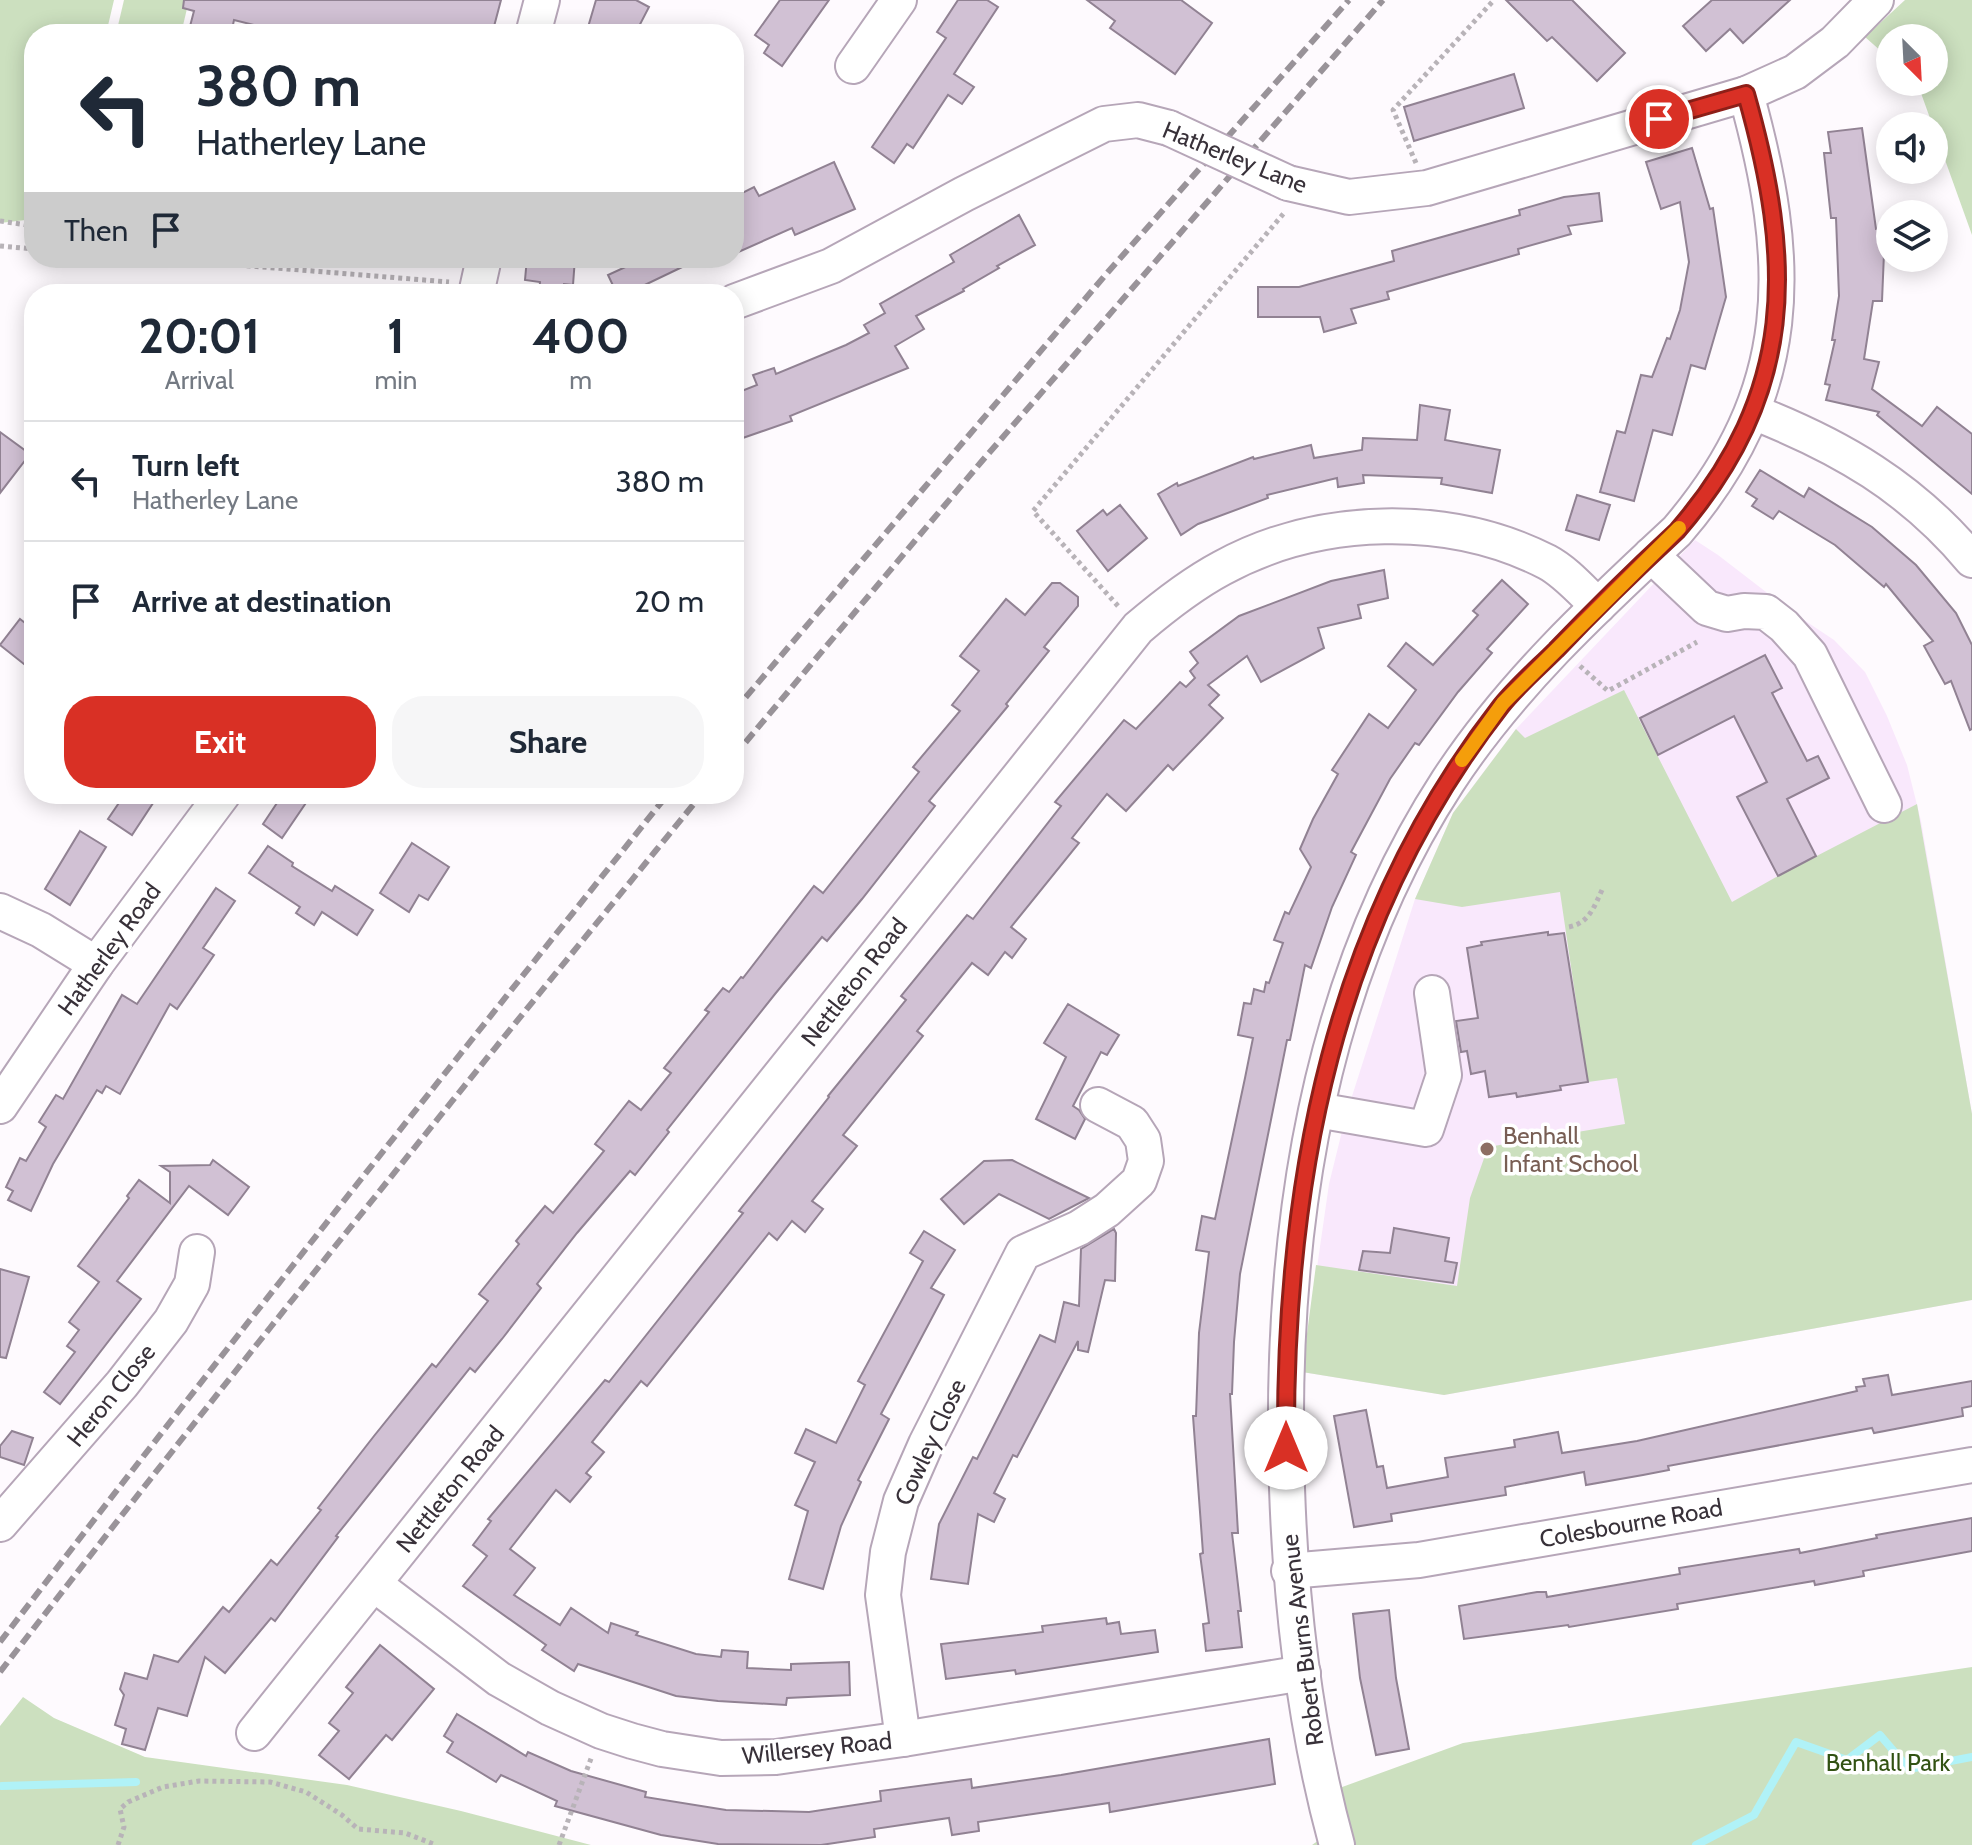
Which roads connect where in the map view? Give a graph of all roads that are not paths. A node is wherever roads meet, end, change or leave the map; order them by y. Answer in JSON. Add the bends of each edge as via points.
{"nodes":[{"id":1,"x":542,"y":0,"type":"edge"},
{"id":2,"x":899,"y":0,"type":"edge"},
{"id":3,"x":1876,"y":0,"type":"edge"},
{"id":4,"x":536,"y":24,"type":"edge"},
{"id":5,"x":853,"y":66,"type":"dead end"},
{"id":6,"x":1746,"y":94,"type":"junction"},
{"id":7,"x":744,"y":298,"type":"edge"},
{"id":8,"x":1753,"y":412,"type":"junction"},
{"id":9,"x":1651,"y":555,"type":"junction"},
{"id":10,"x":1972,"y":560,"type":"edge"},
{"id":11,"x":1598,"y":606,"type":"junction"},
{"id":12,"x":216,"y":804,"type":"edge"},
{"id":13,"x":1884,"y":805,"type":"dead end"},
{"id":14,"x":0,"y":911,"type":"edge"},
{"id":15,"x":96,"y":964,"type":"junction"},
{"id":16,"x":1432,"y":993,"type":"dead end"},
{"id":17,"x":1098,"y":1105,"type":"dead end"},
{"id":18,"x":0,"y":1106,"type":"edge"},
{"id":19,"x":1317,"y":1110,"type":"junction"},
{"id":20,"x":197,"y":1252,"type":"dead end"},
{"id":21,"x":1972,"y":1465,"type":"edge"},
{"id":22,"x":0,"y":1524,"type":"edge"},
{"id":23,"x":1289,"y":1571,"type":"junction"},
{"id":24,"x":374,"y":1584,"type":"junction"},
{"id":25,"x":1303,"y":1673,"type":"junction"},
{"id":26,"x":254,"y":1733,"type":"dead end"},
{"id":27,"x":903,"y":1739,"type":"junction"},
{"id":28,"x":1337,"y":1845,"type":"edge"}],
"edges":[{"from":1,"to":4,"type":"street"},
{"from":2,"to":5,"type":"street"},
{"from":3,"to":6,"type":"street","name":"Hatherley Lane","via":[[1835,42],[1795,72]]},
{"from":6,"to":7,"type":"street","name":"Hatherley Lane","bridge":true,"via":[[1427,188],[1349,197],[1297,185],[1169,128],[1138,120],[1104,124],[831,266]]},
{"from":6,"to":8,"type":"street","name":"Robert Burns Avenue","via":[[1768,186],[1778,273],[1773,344]]},
{"from":8,"to":9,"type":"street","name":"Robert Burns Avenue","via":[[1714,485]]},
{"from":8,"to":10,"type":"street","via":[[1865,465],[1927,512]]},
{"from":9,"to":11,"type":"street","name":"Robert Burns Avenue"},
{"from":9,"to":13,"type":"street","via":[[1707,608],[1727,614],[1766,612],[1784,626],[1810,655]]},
{"from":11,"to":19,"type":"street","name":"Robert Burns Avenue","via":[[1503,703],[1447,783],[1398,869],[1348,992]]},
{"from":11,"to":24,"type":"street","name":"Nettleton Road","via":[[1550,564],[1489,540],[1425,528],[1359,528],[1290,541],[1245,557],[1193,585],[1138,628]]},
{"from":12,"to":15,"type":"street","name":"Hatherley Road"},
{"from":14,"to":15,"type":"street"},
{"from":15,"to":18,"type":"street","name":"Hatherley Road"},
{"from":16,"to":19,"type":"street","via":[[1444,1075],[1426,1129]]},
{"from":17,"to":27,"type":"street","name":"Cowley Close","via":[[1138,1131],[1146,1150],[1139,1181],[1079,1228],[1023,1253],[912,1472],[892,1531],[883,1595]]},
{"from":19,"to":23,"type":"street","name":"Robert Burns Avenue","via":[[1288,1304]]},
{"from":20,"to":22,"type":"street","name":"Heron Close","via":[[192,1284],[171,1321]]},
{"from":21,"to":23,"type":"street","name":"Colesbourne Road","via":[[1419,1560]]},
{"from":23,"to":25,"type":"street","name":"Robert Burns Avenue"},
{"from":24,"to":26,"type":"street","name":"Nettleton Road"},
{"from":24,"to":27,"type":"street","name":"Willersey Road","via":[[499,1679],[601,1731],[662,1749],[721,1758],[776,1757]]},
{"from":25,"to":27,"type":"street","name":"Willersey Road"},
{"from":25,"to":28,"type":"street","name":"Robert Burns Avenue"}]}
